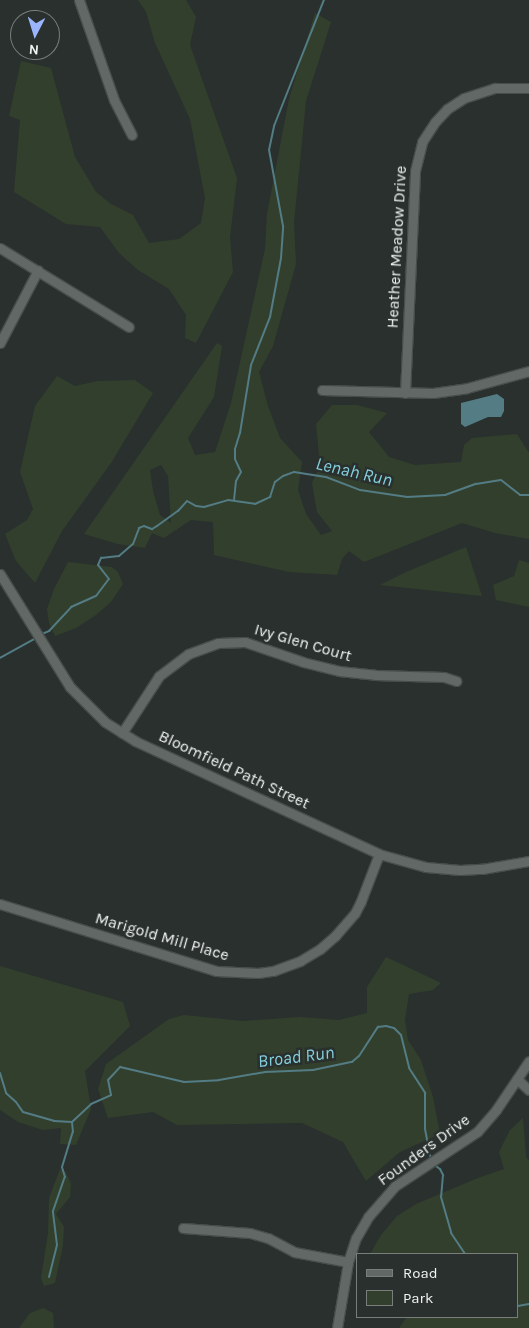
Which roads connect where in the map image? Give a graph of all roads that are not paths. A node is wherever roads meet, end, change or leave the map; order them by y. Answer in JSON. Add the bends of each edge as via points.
{"nodes":[{"id":1,"x":80,"y":0,"type":"edge"},
{"id":2,"x":529,"y":88,"type":"edge"},
{"id":3,"x":132,"y":135,"type":"dead end"},
{"id":4,"x":0,"y":248,"type":"edge"},
{"id":5,"x":38,"y":270,"type":"junction"},
{"id":6,"x":129,"y":327,"type":"dead end"},
{"id":7,"x":0,"y":343,"type":"edge"},
{"id":8,"x":529,"y":371,"type":"edge"},
{"id":9,"x":322,"y":390,"type":"dead end"},
{"id":10,"x":405,"y":393,"type":"junction"},
{"id":11,"x":0,"y":574,"type":"edge"},
{"id":12,"x":456,"y":682,"type":"dead end"},
{"id":13,"x":122,"y":733,"type":"junction"},
{"id":14,"x":379,"y":854,"type":"junction"},
{"id":15,"x":529,"y":861,"type":"edge"},
{"id":16,"x":0,"y":904,"type":"edge"},
{"id":17,"x":529,"y":1061,"type":"edge"},
{"id":18,"x":517,"y":1079,"type":"junction"},
{"id":19,"x":529,"y":1090,"type":"edge"},
{"id":20,"x":183,"y":1228,"type":"dead end"},
{"id":21,"x":348,"y":1262,"type":"junction"},
{"id":22,"x":337,"y":1328,"type":"edge"}],
"edges":[{"from":1,"to":3,"type":"street","via":[[114,100]]},
{"from":2,"to":10,"type":"street","name":"Heather Meadow Drive","via":[[487,89],[458,101],[435,122],[420,150],[414,183]]},
{"from":4,"to":5,"type":"street"},
{"from":5,"to":6,"type":"street"},
{"from":5,"to":7,"type":"street"},
{"from":8,"to":10,"type":"street","via":[[467,388]]},
{"from":9,"to":10,"type":"street"},
{"from":11,"to":13,"type":"street","name":"Bloomfield Path Street","via":[[82,701]]},
{"from":12,"to":13,"type":"street","name":"Ivy Glen Court","via":[[444,677],[340,671],[245,642],[218,643],[188,654],[159,676]]},
{"from":13,"to":14,"type":"street","name":"Bloomfield Path Street"},
{"from":14,"to":15,"type":"street","name":"Bloomfield Path Street","via":[[426,867],[460,870]]},
{"from":14,"to":16,"type":"street","name":"Marigold Mill Place","via":[[355,913],[335,936],[300,961],[258,973],[216,971]]},
{"from":17,"to":18,"type":"street","name":"Founders Drive"},
{"from":18,"to":19,"type":"street"},
{"from":18,"to":21,"type":"street","name":"Founders Drive","via":[[485,1124],[395,1186],[360,1229]]},
{"from":20,"to":21,"type":"street","via":[[250,1233],[268,1238],[294,1252]]},
{"from":21,"to":22,"type":"street","name":"Founders Drive"}]}
